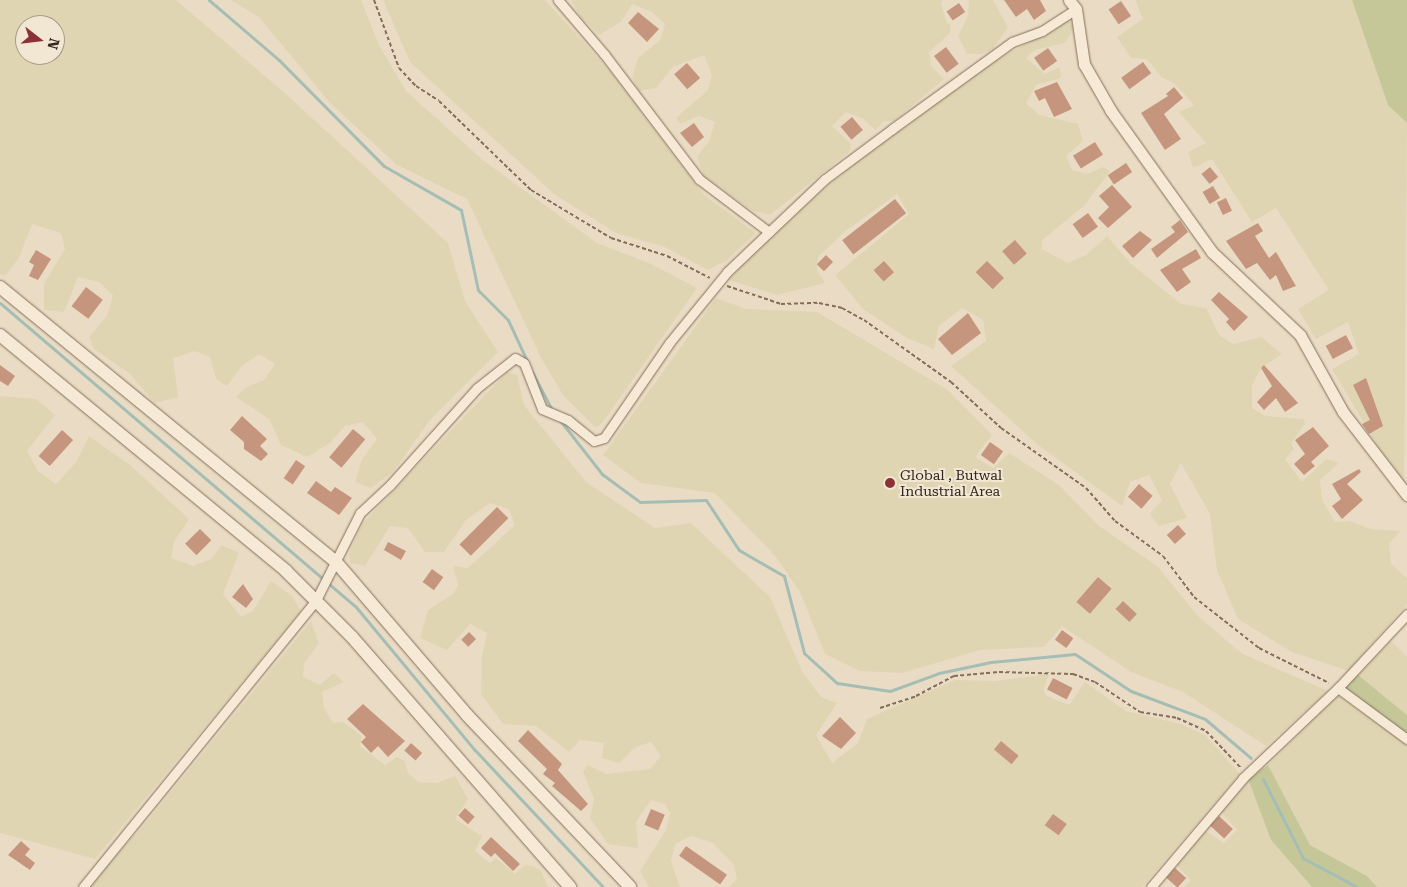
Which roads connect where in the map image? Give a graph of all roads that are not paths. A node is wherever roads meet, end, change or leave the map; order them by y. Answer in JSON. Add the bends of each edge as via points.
{"nodes":[{"id":1,"x":558,"y":0,"type":"edge"},
{"id":2,"x":1072,"y":4,"type":"edge"},
{"id":3,"x":769,"y":232,"type":"junction"},
{"id":4,"x":0,"y":287,"type":"edge"},
{"id":5,"x":0,"y":335,"type":"edge"},
{"id":6,"x":1407,"y":495,"type":"edge"},
{"id":7,"x":333,"y":566,"type":"junction"},
{"id":8,"x":315,"y":602,"type":"junction"},
{"id":9,"x":1407,"y":614,"type":"edge"},
{"id":10,"x":1338,"y":688,"type":"junction"},
{"id":11,"x":1407,"y":739,"type":"edge"},
{"id":12,"x":83,"y":887,"type":"edge"},
{"id":13,"x":570,"y":887,"type":"edge"},
{"id":14,"x":630,"y":887,"type":"edge"},
{"id":15,"x":1151,"y":887,"type":"edge"}],
"edges":[{"from":1,"to":3,"type":"street","via":[[604,54],[699,179]]},
{"from":2,"to":3,"type":"street","via":[[1042,32],[1012,42],[892,128],[825,179]]},
{"from":2,"to":6,"type":"street","via":[[1084,64],[1111,111],[1212,252],[1300,335],[1343,412]]},
{"from":3,"to":7,"type":"street","via":[[719,283],[670,342],[654,370],[604,438],[594,441],[562,417],[548,414],[542,409],[524,363],[515,358],[508,360],[360,513]]},
{"from":4,"to":7,"type":"main road"},
{"from":5,"to":8,"type":"main road","via":[[278,564]]},
{"from":7,"to":8,"type":"street"},
{"from":7,"to":14,"type":"main road","via":[[467,715]]},
{"from":8,"to":12,"type":"street"},
{"from":8,"to":13,"type":"main road","via":[[352,637]]},
{"from":9,"to":10,"type":"street"},
{"from":10,"to":11,"type":"street"},
{"from":10,"to":15,"type":"street","via":[[1243,778]]}]}
